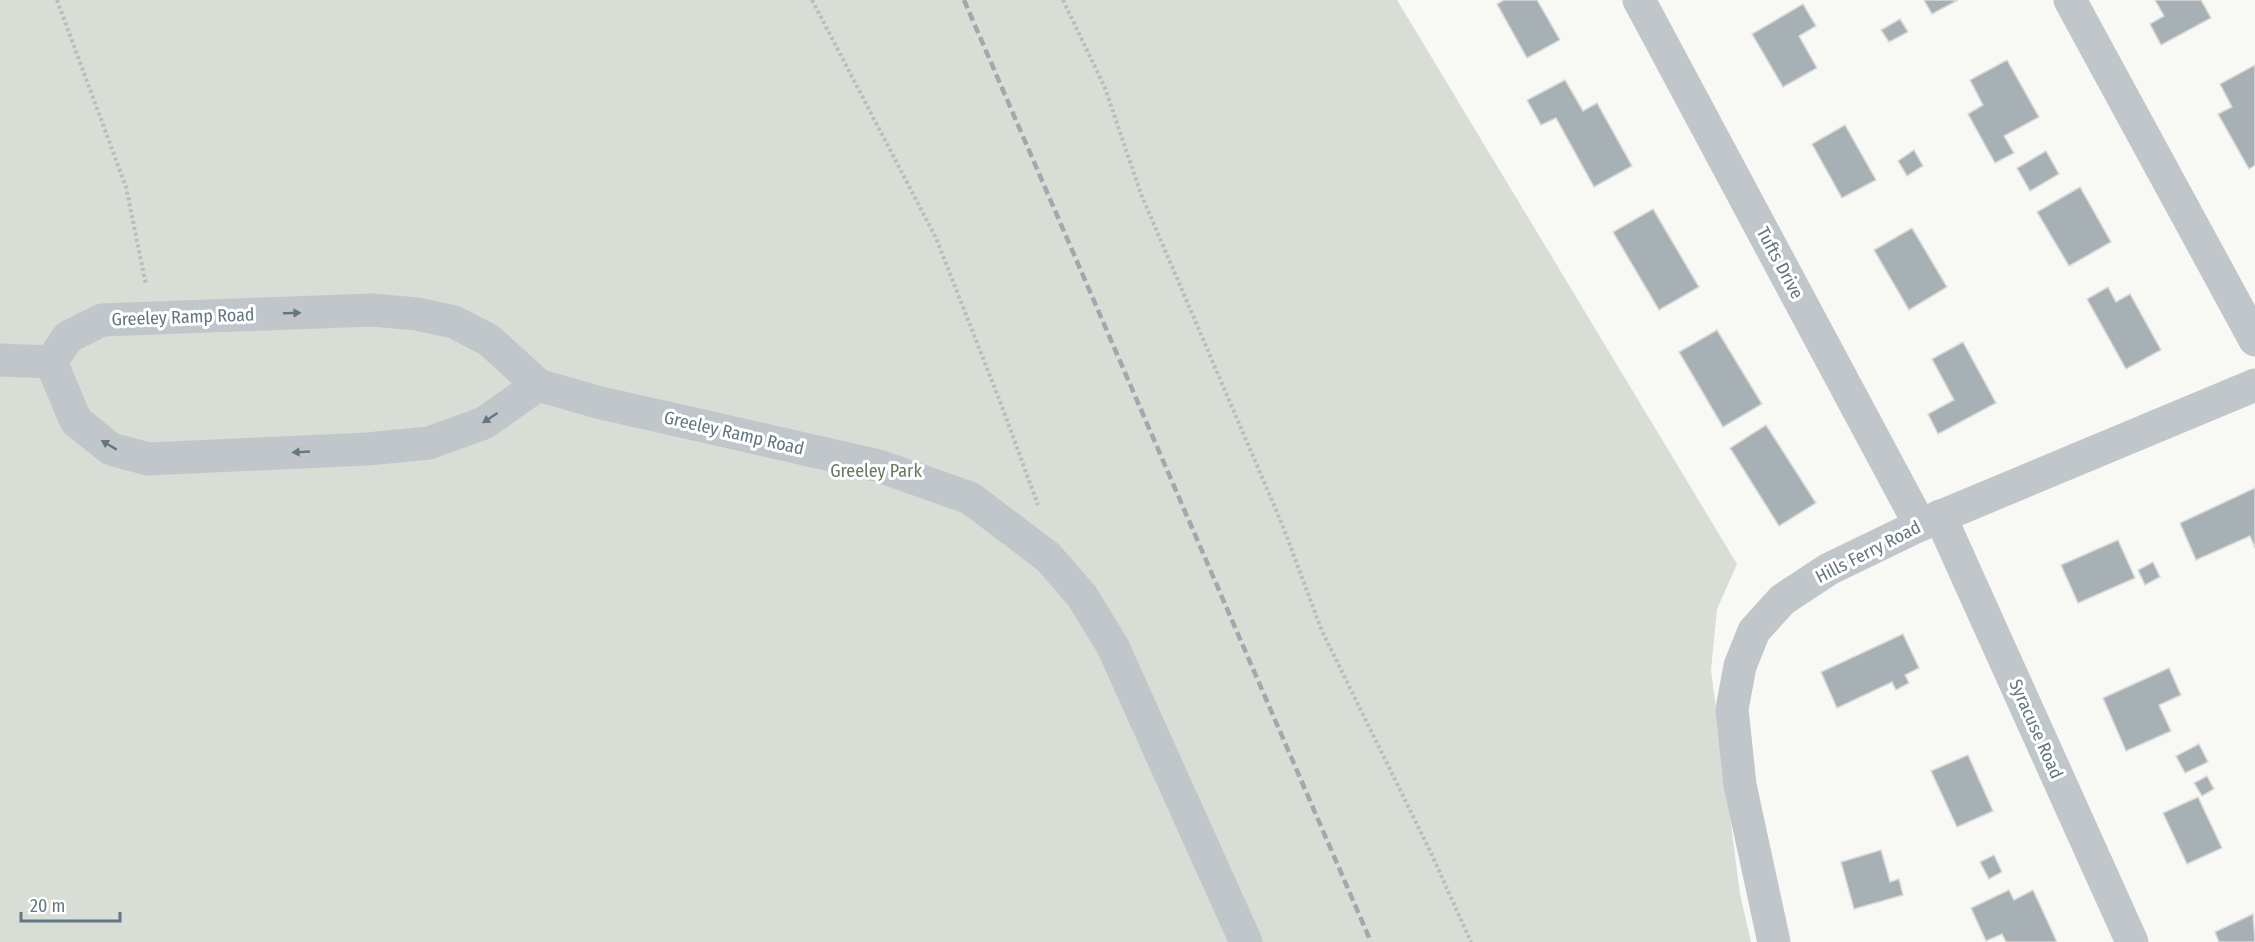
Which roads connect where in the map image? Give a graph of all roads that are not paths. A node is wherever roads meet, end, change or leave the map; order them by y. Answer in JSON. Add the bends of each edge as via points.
{"nodes":[{"id":1,"x":1639,"y":0,"type":"edge"},
{"id":2,"x":2070,"y":0,"type":"edge"},
{"id":3,"x":2255,"y":340,"type":"edge"},
{"id":4,"x":0,"y":360,"type":"edge"},
{"id":5,"x":51,"y":362,"type":"junction"},
{"id":6,"x":538,"y":385,"type":"junction"},
{"id":7,"x":2255,"y":385,"type":"edge"},
{"id":8,"x":1930,"y":521,"type":"junction"},
{"id":9,"x":1246,"y":942,"type":"edge"},
{"id":10,"x":1774,"y":942,"type":"edge"},
{"id":11,"x":2132,"y":942,"type":"edge"}],
"edges":[{"from":1,"to":8,"type":"street","name":"Tufts Drive"},
{"from":2,"to":3,"type":"street"},
{"from":4,"to":5,"type":"street"},
{"from":5,"to":6,"type":"street","name":"Greeley Ramp Road","one_way":true,"via":[[68,337],[102,320],[372,310],[454,322],[489,340]]},
{"from":6,"to":5,"type":"street","one_way":true,"via":[[484,423],[429,443],[148,459],[111,449],[76,421]]},
{"from":6,"to":9,"type":"street","name":"Greeley Ramp Road","via":[[879,466],[970,498],[1048,557],[1082,596],[1113,647]]},
{"from":7,"to":8,"type":"street","name":"Hills Ferry Road"},
{"from":8,"to":10,"type":"street","name":"Hills Ferry Road","via":[[1829,569],[1782,600],[1754,631],[1740,666],[1732,709],[1740,785]]},
{"from":8,"to":11,"type":"street","name":"Syracuse Road"}]}
